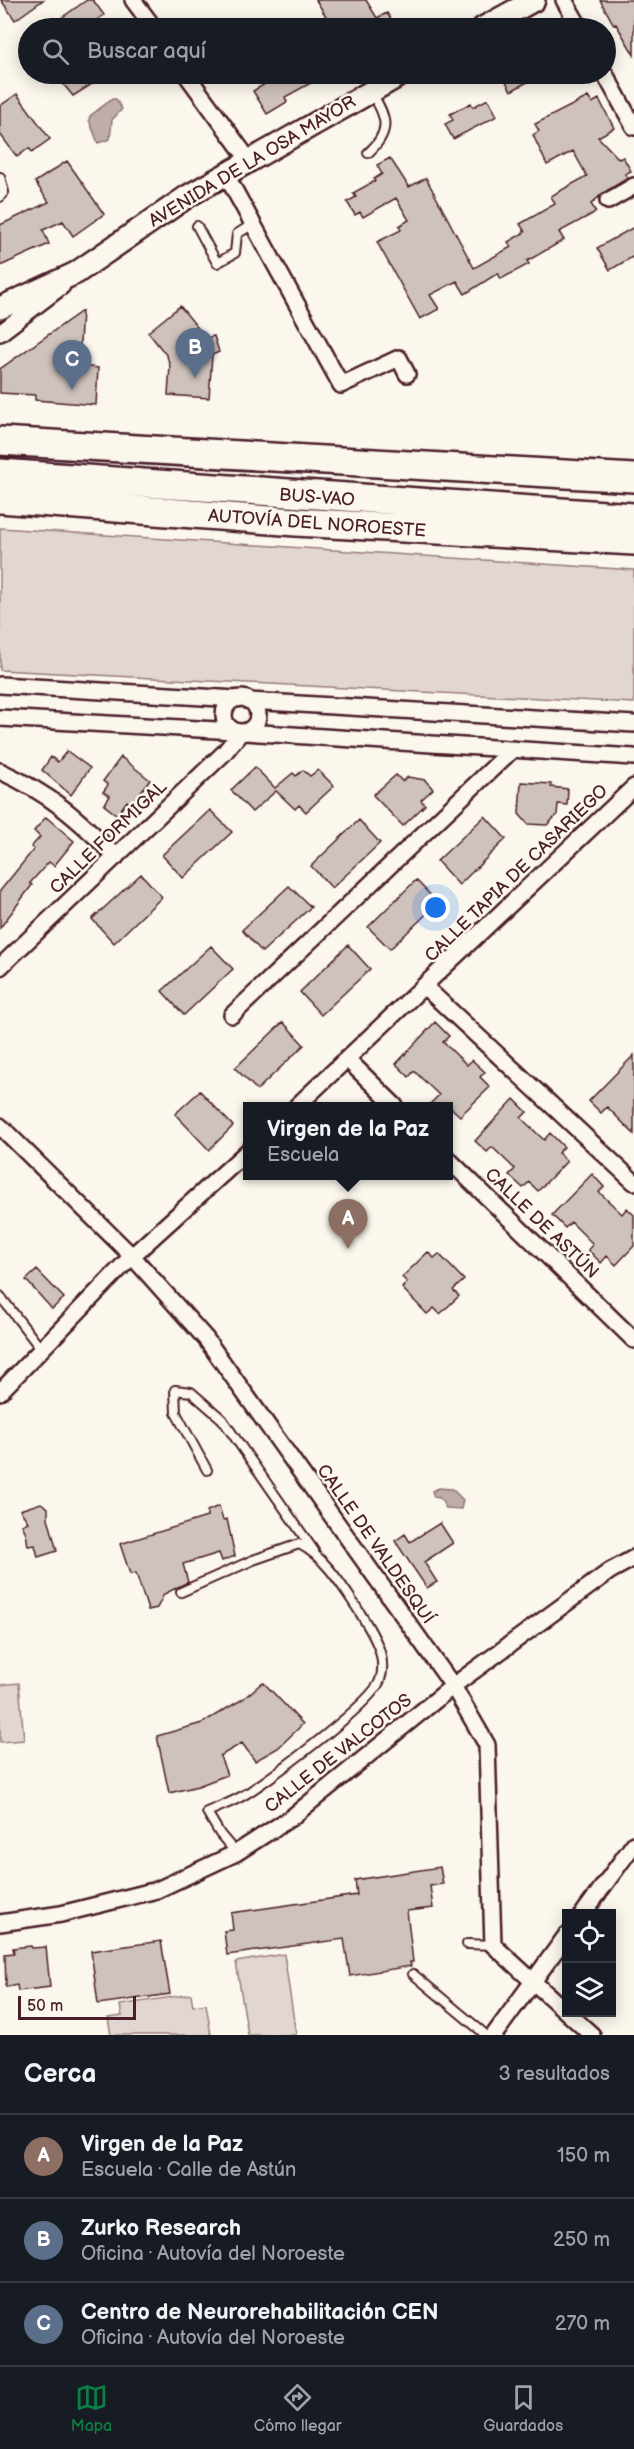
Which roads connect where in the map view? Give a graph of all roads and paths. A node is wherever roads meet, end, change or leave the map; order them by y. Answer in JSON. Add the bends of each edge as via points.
{"nodes":[{"id":1,"x":133,"y":0,"type":"edge"},
{"id":2,"x":564,"y":0,"type":"edge"},
{"id":3,"x":524,"y":3,"type":"edge"},
{"id":4,"x":146,"y":18,"type":"edge"},
{"id":5,"x":499,"y":18,"type":"edge"},
{"id":6,"x":574,"y":18,"type":"edge"},
{"id":7,"x":193,"y":84,"type":"edge"},
{"id":8,"x":383,"y":84,"type":"edge"},
{"id":9,"x":610,"y":84,"type":"edge"},
{"id":10,"x":371,"y":90,"type":"junction"},
{"id":11,"x":634,"y":127,"type":"edge"},
{"id":12,"x":368,"y":153,"type":"dead end"},
{"id":13,"x":248,"y":159,"type":"junction"},
{"id":14,"x":225,"y":173,"type":"junction"},
{"id":15,"x":0,"y":177,"type":"edge"},
{"id":16,"x":634,"y":186,"type":"edge"},
{"id":17,"x":0,"y":197,"type":"edge"},
{"id":18,"x":608,"y":201,"type":"dead end"},
{"id":19,"x":254,"y":224,"type":"junction"},
{"id":20,"x":198,"y":226,"type":"dead end"},
{"id":21,"x":76,"y":273,"type":"junction"},
{"id":22,"x":0,"y":308,"type":"edge"},
{"id":23,"x":0,"y":333,"type":"edge"},
{"id":24,"x":407,"y":374,"type":"dead end"},
{"id":25,"x":0,"y":425,"type":"edge"},
{"id":26,"x":0,"y":441,"type":"edge"},
{"id":27,"x":0,"y":462,"type":"edge"},
{"id":28,"x":0,"y":474,"type":"edge"},
{"id":29,"x":603,"y":477,"type":"junction"},
{"id":30,"x":634,"y":478,"type":"edge"},
{"id":31,"x":0,"y":499,"type":"edge"},
{"id":32,"x":634,"y":500,"type":"edge"},
{"id":33,"x":634,"y":517,"type":"edge"},
{"id":34,"x":366,"y":527,"type":"junction"},
{"id":35,"x":634,"y":541,"type":"edge"},
{"id":36,"x":634,"y":556,"type":"edge"},
{"id":37,"x":0,"y":685,"type":"edge"},
{"id":38,"x":243,"y":700,"type":"junction"},
{"id":39,"x":0,"y":717,"type":"edge"},
{"id":40,"x":634,"y":724,"type":"edge"},
{"id":41,"x":240,"y":731,"type":"junction"},
{"id":42,"x":513,"y":749,"type":"junction"},
{"id":43,"x":634,"y":758,"type":"edge"},
{"id":44,"x":0,"y":771,"type":"edge"},
{"id":45,"x":634,"y":787,"type":"edge"},
{"id":46,"x":116,"y":857,"type":"junction"},
{"id":47,"x":0,"y":967,"type":"edge"},
{"id":48,"x":425,"y":987,"type":"junction"},
{"id":49,"x":232,"y":1015,"type":"dead end"},
{"id":50,"x":348,"y":1060,"type":"junction"},
{"id":51,"x":302,"y":1102,"type":"edge"},
{"id":52,"x":390,"y":1102,"type":"edge"},
{"id":53,"x":0,"y":1126,"type":"edge"},
{"id":54,"x":243,"y":1156,"type":"edge"},
{"id":55,"x":453,"y":1164,"type":"edge"},
{"id":56,"x":634,"y":1182,"type":"edge"},
{"id":57,"x":132,"y":1256,"type":"junction"},
{"id":58,"x":0,"y":1298,"type":"edge"},
{"id":59,"x":634,"y":1340,"type":"edge"},
{"id":60,"x":41,"y":1349,"type":"junction"},
{"id":61,"x":0,"y":1392,"type":"edge"},
{"id":62,"x":207,"y":1470,"type":"dead end"},
{"id":63,"x":315,"y":1552,"type":"junction"},
{"id":64,"x":634,"y":1558,"type":"edge"},
{"id":65,"x":182,"y":1592,"type":"dead end"},
{"id":66,"x":453,"y":1686,"type":"junction"},
{"id":67,"x":634,"y":1844,"type":"edge"},
{"id":68,"x":236,"y":1853,"type":"junction"},
{"id":69,"x":587,"y":1909,"type":"edge"},
{"id":70,"x":0,"y":1923,"type":"edge"},
{"id":71,"x":562,"y":1943,"type":"edge"},
{"id":72,"x":466,"y":1944,"type":"dead end"},
{"id":73,"x":493,"y":1945,"type":"junction"},
{"id":74,"x":413,"y":1974,"type":"dead end"},
{"id":75,"x":533,"y":1983,"type":"junction"},
{"id":76,"x":486,"y":2035,"type":"edge"},
{"id":77,"x":495,"y":2035,"type":"edge"},
{"id":78,"x":592,"y":2035,"type":"edge"}],
"edges":[{"from":1,"to":4,"type":"street"},
{"from":2,"to":6,"type":"street"},
{"from":3,"to":5,"type":"street"},
{"from":7,"to":13,"type":"street"},
{"from":8,"to":10,"type":"street","name":"AVENIDA DE LA OSA MAYOR"},
{"from":9,"to":11,"type":"street"},
{"from":10,"to":12,"type":"lane","via":[[382,108],[385,125],[378,143]]},
{"from":10,"to":13,"type":"street","name":"AVENIDA DE LA OSA MAYOR"},
{"from":13,"to":14,"type":"street","name":"AVENIDA DE LA OSA MAYOR"},
{"from":14,"to":19,"type":"street"},
{"from":14,"to":21,"type":"street","name":"AVENIDA DE LA OSA MAYOR"},
{"from":15,"to":17,"type":"lane","via":[[4,192]]},
{"from":16,"to":18,"type":"street"},
{"from":19,"to":20,"type":"lane","via":[[237,234],[235,253],[217,263]]},
{"from":19,"to":24,"type":"street","via":[[341,385],[399,358]]},
{"from":21,"to":22,"type":"street","name":"AVENIDA DE LA OSA MAYOR"},
{"from":21,"to":23,"type":"street","name":"AVENIDA DE LA OSA MAYOR"},
{"from":25,"to":29,"type":"highway","via":[[379,447]]},
{"from":26,"to":29,"type":"highway"},
{"from":27,"to":32,"type":"highway"},
{"from":28,"to":33,"type":"highway","name":"BUS-VAO"},
{"from":29,"to":30,"type":"highway"},
{"from":31,"to":34,"type":"highway","name":"AUTOVÍA DEL NOROESTE"},
{"from":34,"to":35,"type":"highway","name":"AUTOVÍA DEL NOROESTE"},
{"from":34,"to":36,"type":"highway","via":[[432,543]]},
{"from":37,"to":38,"type":"street"},
{"from":38,"to":40,"type":"street"},
{"from":38,"to":41,"type":"street","via":[[229,705],[225,714],[227,724]]},
{"from":38,"to":41,"type":"street","via":[[256,708],[258,717],[254,727]]},
{"from":39,"to":41,"type":"street"},
{"from":41,"to":42,"type":"street"},
{"from":41,"to":46,"type":"street","name":"CALLE FORMIGAL","via":[[224,753]]},
{"from":42,"to":43,"type":"street"},
{"from":42,"to":49,"type":"street"},
{"from":44,"to":46,"type":"street","via":[[26,783],[75,816]]},
{"from":45,"to":48,"type":"street","name":"CALLE TAPIA DE CASARIEGO"},
{"from":46,"to":47,"type":"street","name":"CALLE FORMIGAL"},
{"from":48,"to":50,"type":"street","name":"CALLE TAPIA DE CASARIEGO"},
{"from":48,"to":56,"type":"street","name":"CALLE TAPIA DE CASARIEGO"},
{"from":50,"to":51,"type":"street","name":"CALLE TAPIA DE CASARIEGO"},
{"from":50,"to":52,"type":"street"},
{"from":53,"to":57,"type":"street","name":"CALLE DE VALDESQUÍ"},
{"from":54,"to":57,"type":"street"},
{"from":55,"to":59,"type":"street","name":"CALLE DE ASTÚN"},
{"from":57,"to":60,"type":"street"},
{"from":57,"to":66,"type":"street","name":"CALLE DE VALDESQUÍ","via":[[206,1339]]},
{"from":58,"to":60,"type":"lane"},
{"from":60,"to":61,"type":"street"},
{"from":62,"to":63,"type":"lane","via":[[176,1413],[175,1390],[191,1392],[222,1419]]},
{"from":63,"to":65,"type":"lane","via":[[299,1544]]},
{"from":63,"to":68,"type":"lane","via":[[365,1621],[383,1663],[381,1679],[374,1693],[274,1774],[247,1794],[207,1812]]},
{"from":64,"to":66,"type":"street","name":"CALLE DE VALCOTOS","via":[[610,1571]]},
{"from":66,"to":68,"type":"street","name":"CALLE DE VALCOTOS","via":[[292,1817]]},
{"from":66,"to":73,"type":"street","name":"CALLE DE VALDESQUÍ","via":[[487,1746]]},
{"from":67,"to":69,"type":"street"},
{"from":68,"to":70,"type":"street","name":"CALLE DE VALCOTOS","via":[[157,1890],[62,1914]]},
{"from":71,"to":75,"type":"street"},
{"from":72,"to":73,"type":"lane"},
{"from":73,"to":75,"type":"street"},
{"from":74,"to":76,"type":"lane"},
{"from":75,"to":77,"type":"street"},
{"from":75,"to":78,"type":"street"}]}
